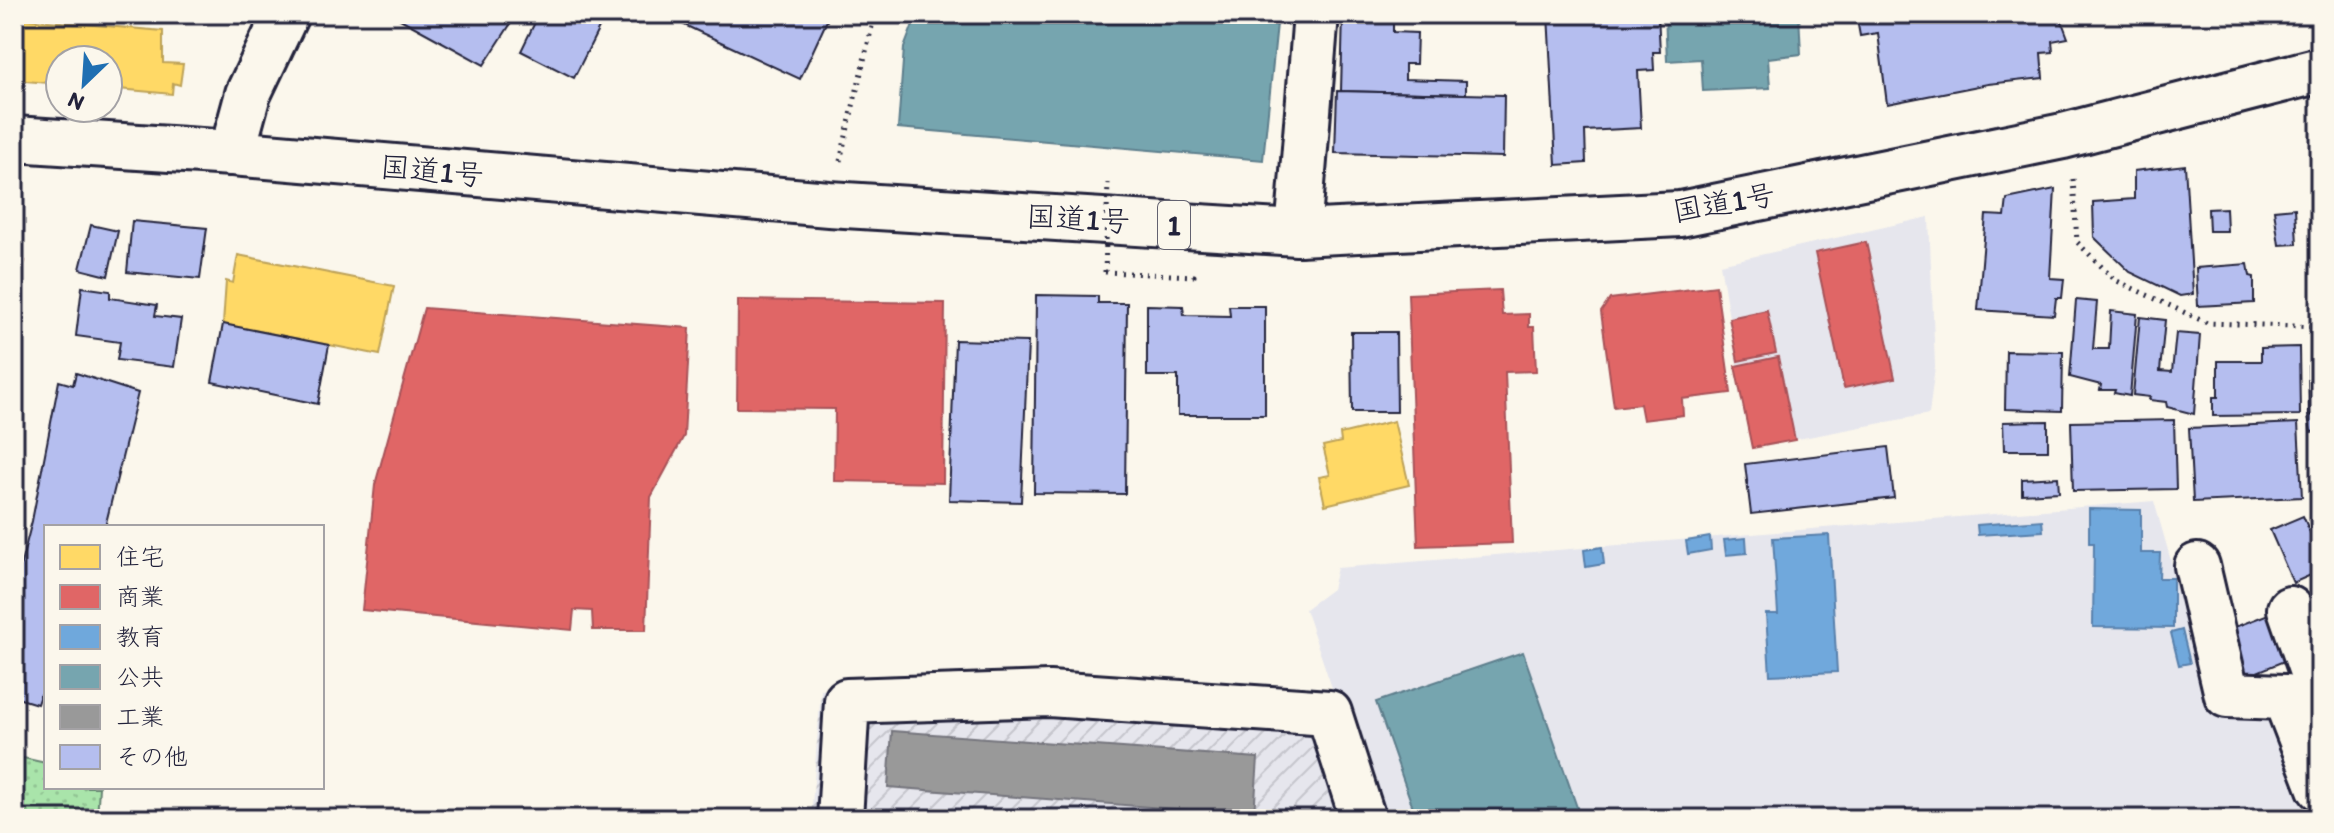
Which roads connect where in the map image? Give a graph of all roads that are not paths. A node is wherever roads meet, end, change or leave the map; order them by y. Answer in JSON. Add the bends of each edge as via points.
{"nodes":[{"id":1,"x":286,"y":14,"type":"edge"},
{"id":2,"x":1316,"y":14,"type":"edge"},
{"id":3,"x":2320,"y":70,"type":"edge"},
{"id":4,"x":14,"y":139,"type":"edge"},
{"id":5,"x":232,"y":153,"type":"junction"},
{"id":6,"x":1298,"y":233,"type":"junction"},
{"id":7,"x":2197,"y":566,"type":"dead end"},
{"id":8,"x":2290,"y":609,"type":"dead end"},
{"id":9,"x":2320,"y":695,"type":"edge"},
{"id":10,"x":2320,"y":788,"type":"edge"},
{"id":11,"x":840,"y":819,"type":"edge"},
{"id":12,"x":1363,"y":819,"type":"edge"}],
"edges":[{"from":1,"to":5,"type":"main road","via":[[248,94]]},
{"from":2,"to":6,"type":"main road"},
{"from":3,"to":6,"type":"main road","name":"国道1号","number":"1","via":[[2063,136],[1680,214]]},
{"from":4,"to":5,"type":"main road","name":"国道1号","number":"1"},
{"from":5,"to":6,"type":"main road","name":"国道1号","number":"1","via":[[829,204]]},
{"from":7,"to":10,"type":"main road","via":[[2227,695],[2285,697]]},
{"from":8,"to":9,"type":"main road"},
{"from":11,"to":12,"type":"main road","via":[[847,701],[1049,694],[1329,713]]}]}
